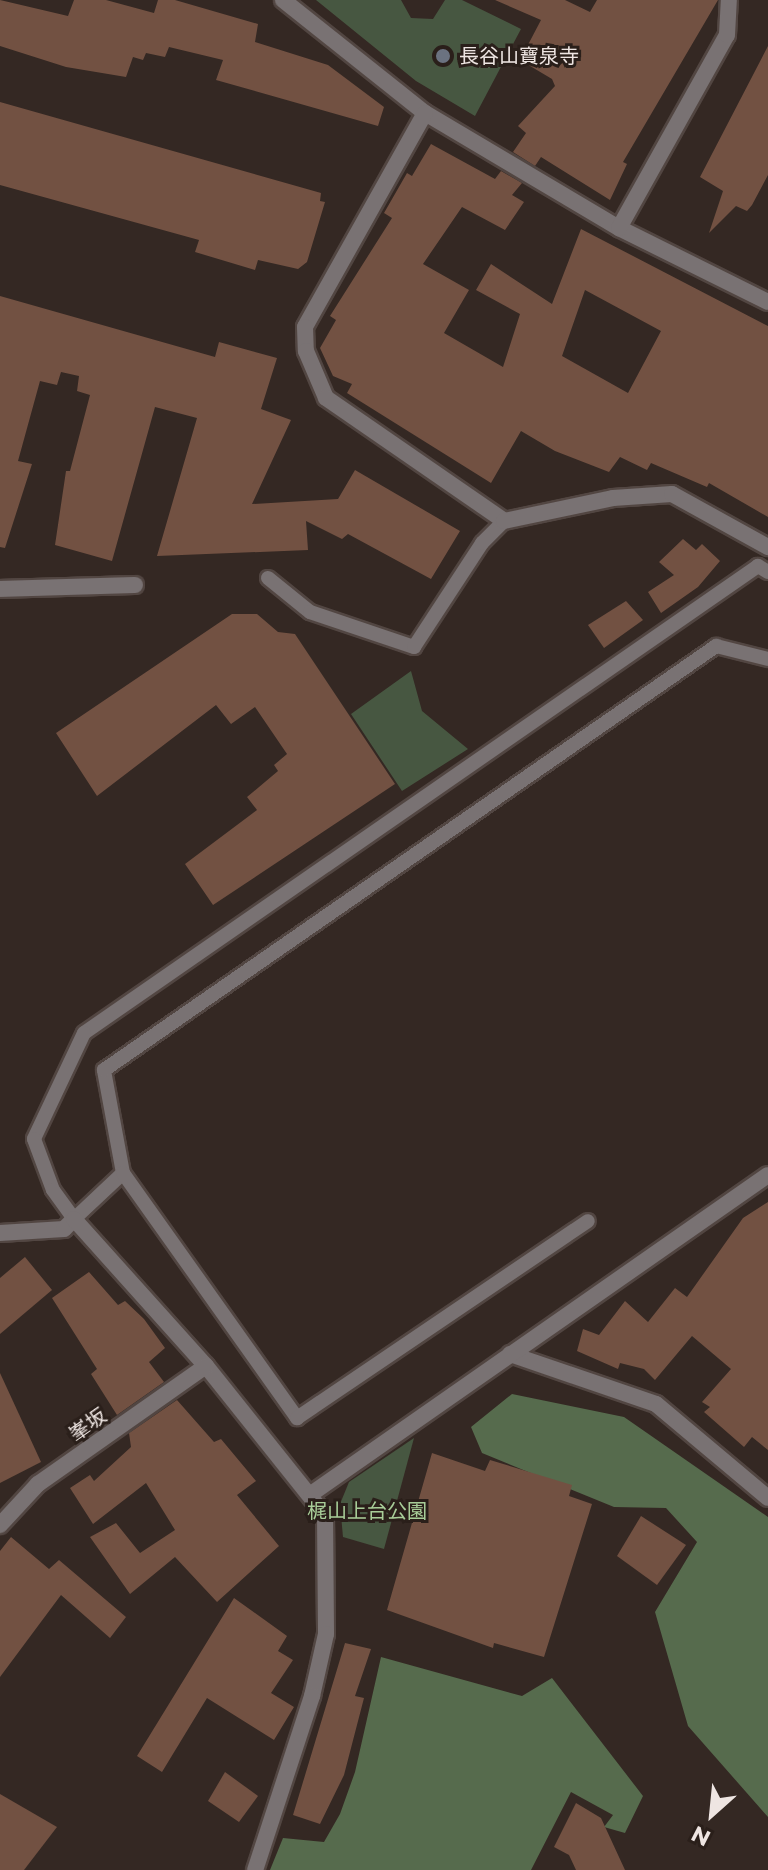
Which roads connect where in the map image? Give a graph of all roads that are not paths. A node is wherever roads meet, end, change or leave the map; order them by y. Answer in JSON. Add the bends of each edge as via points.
{"nodes":[{"id":1,"x":283,"y":0,"type":"edge"},
{"id":2,"x":729,"y":0,"type":"edge"},
{"id":3,"x":425,"y":113,"type":"junction"},
{"id":4,"x":619,"y":228,"type":"junction"},
{"id":5,"x":768,"y":302,"type":"edge"},
{"id":6,"x":504,"y":521,"type":"junction"},
{"id":7,"x":768,"y":547,"type":"edge"},
{"id":8,"x":768,"y":572,"type":"edge"},
{"id":9,"x":268,"y":578,"type":"dead end"},
{"id":10,"x":135,"y":585,"type":"dead end"},
{"id":11,"x":0,"y":589,"type":"edge"},
{"id":12,"x":768,"y":659,"type":"edge"},
{"id":13,"x":123,"y":1173,"type":"junction"},
{"id":14,"x":768,"y":1175,"type":"edge"},
{"id":15,"x":74,"y":1219,"type":"junction"},
{"id":16,"x":588,"y":1221,"type":"dead end"},
{"id":17,"x":0,"y":1233,"type":"edge"},
{"id":18,"x":510,"y":1354,"type":"junction"},
{"id":19,"x":206,"y":1366,"type":"junction"},
{"id":20,"x":311,"y":1494,"type":"junction"},
{"id":21,"x":768,"y":1498,"type":"edge"},
{"id":22,"x":0,"y":1525,"type":"edge"},
{"id":23,"x":255,"y":1870,"type":"edge"}],
"edges":[{"from":1,"to":3,"type":"street"},
{"from":2,"to":4,"type":"street","via":[[727,35]]},
{"from":3,"to":4,"type":"street"},
{"from":3,"to":6,"type":"street","via":[[305,327],[306,351],[326,398]]},
{"from":4,"to":5,"type":"street"},
{"from":6,"to":7,"type":"street","via":[[613,498],[672,494]]},
{"from":6,"to":9,"type":"lane","via":[[482,543],[414,647],[310,612]]},
{"from":8,"to":15,"type":"lane","via":[[758,566],[84,1033],[34,1139],[53,1190]]},
{"from":10,"to":11,"type":"street"},
{"from":12,"to":13,"type":"lane","via":[[716,646],[104,1070]]},
{"from":13,"to":15,"type":"lane"},
{"from":13,"to":16,"type":"lane","via":[[297,1418]]},
{"from":14,"to":18,"type":"street"},
{"from":15,"to":17,"type":"street","via":[[64,1229]]},
{"from":15,"to":19,"type":"street"},
{"from":18,"to":20,"type":"street"},
{"from":18,"to":21,"type":"street","via":[[656,1404]]},
{"from":19,"to":20,"type":"street"},
{"from":19,"to":22,"type":"street","name":"峯坂","via":[[38,1484]]},
{"from":20,"to":23,"type":"street","via":[[325,1515],[326,1634],[312,1696]]}]}
